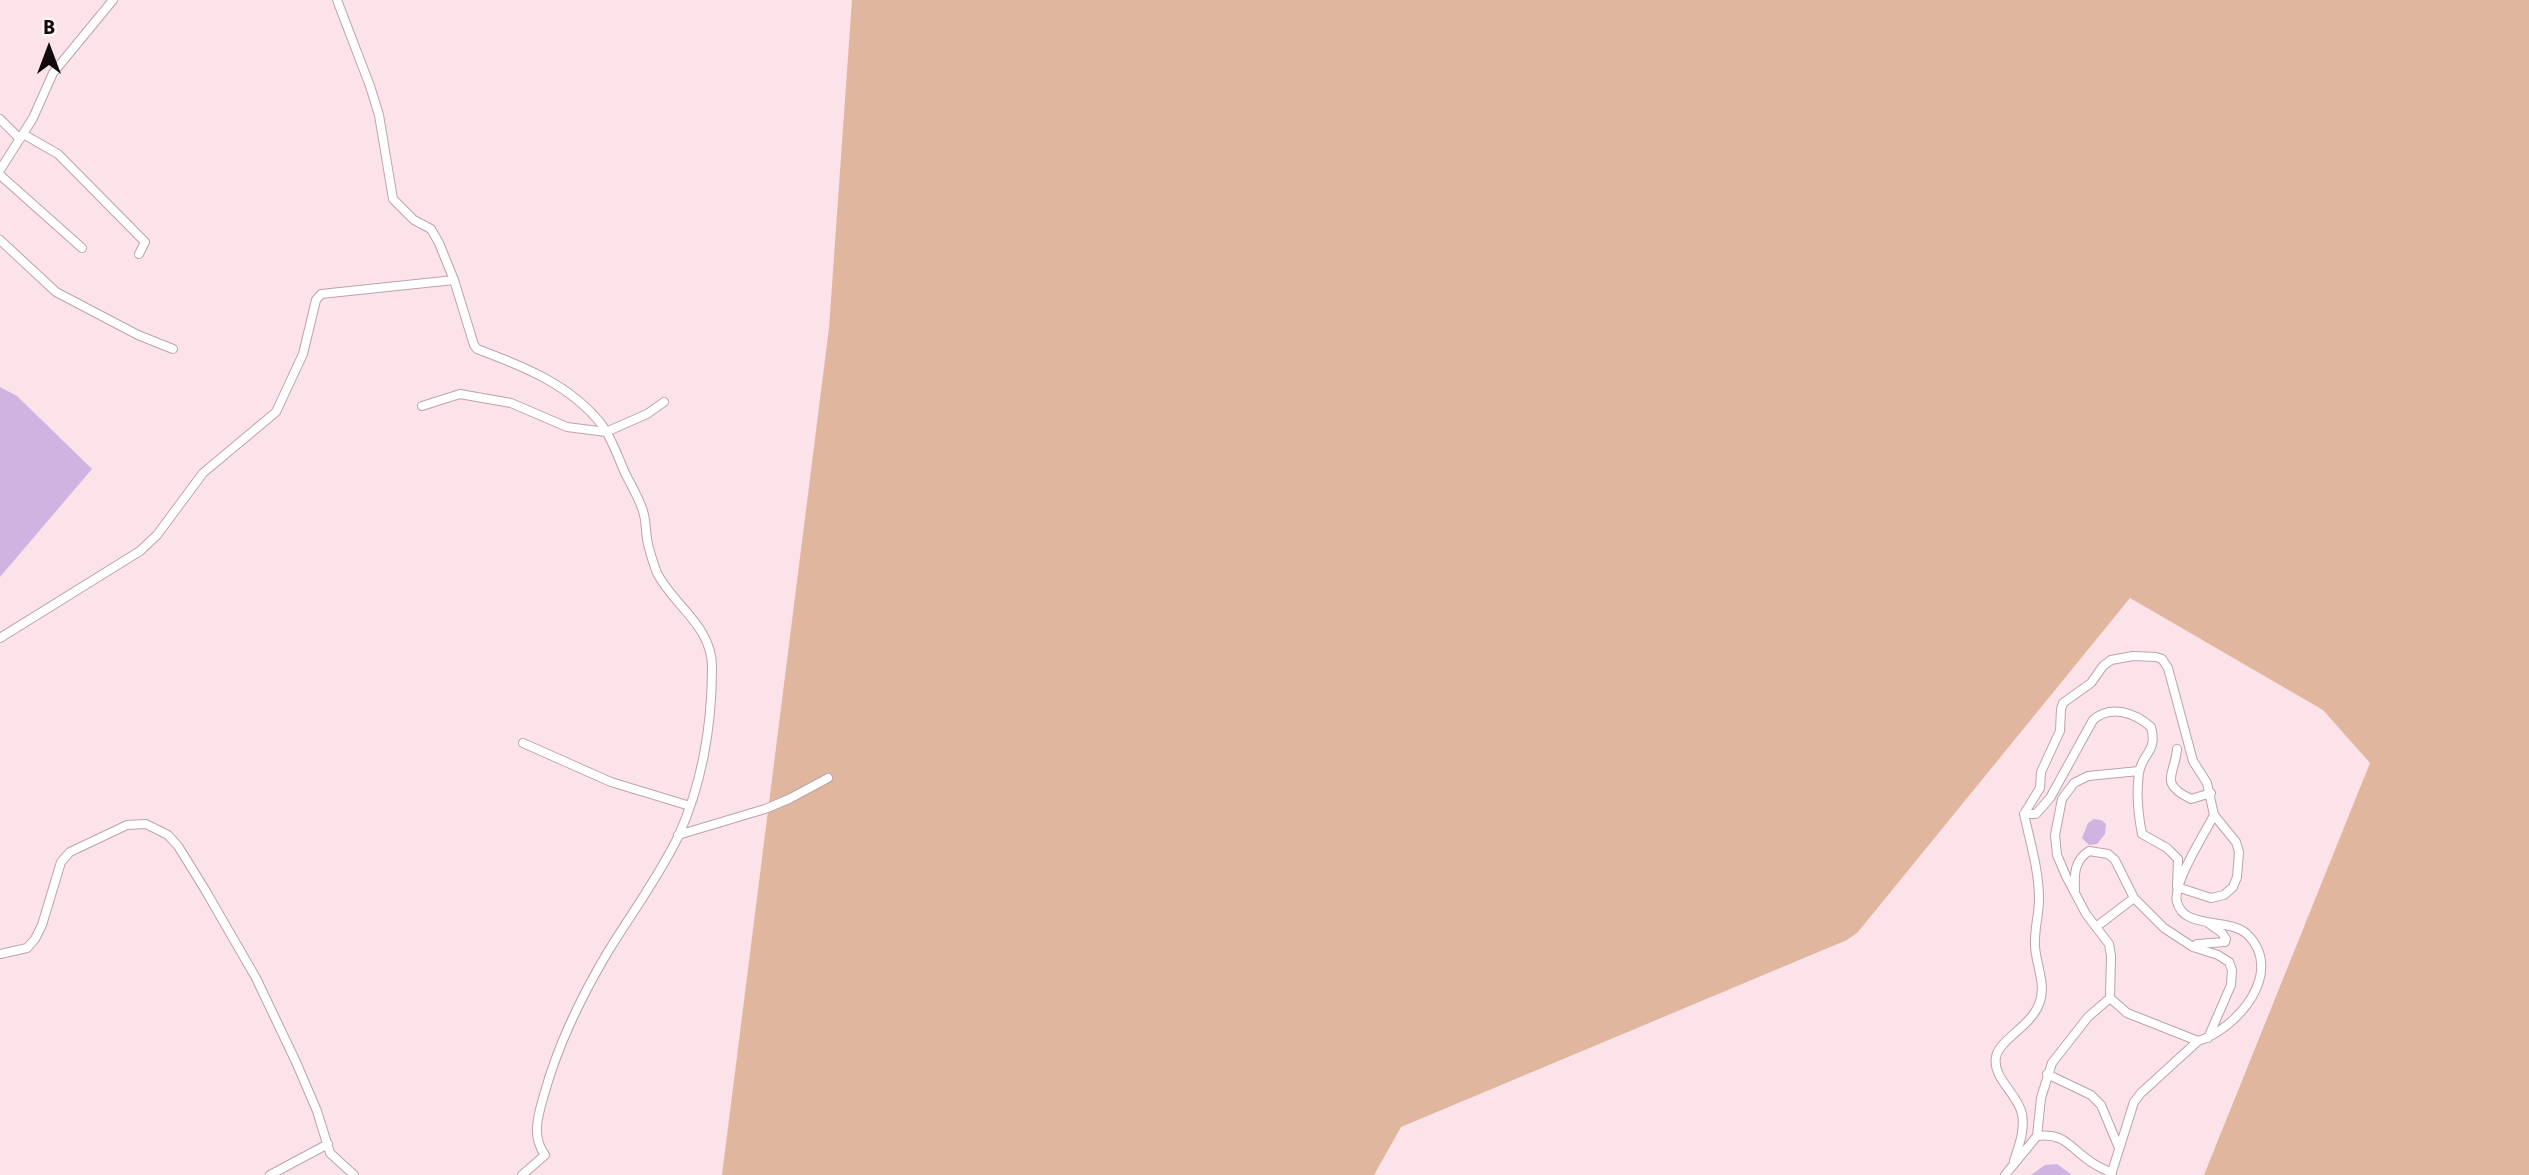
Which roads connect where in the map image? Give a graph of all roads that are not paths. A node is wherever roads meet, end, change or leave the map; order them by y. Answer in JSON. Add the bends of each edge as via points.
{"nodes":[{"id":1,"x":113,"y":0,"type":"edge"},
{"id":2,"x":337,"y":0,"type":"edge"},
{"id":3,"x":0,"y":119,"type":"edge"},
{"id":4,"x":22,"y":137,"type":"junction"},
{"id":5,"x":0,"y":172,"type":"edge"},
{"id":6,"x":0,"y":240,"type":"edge"},
{"id":7,"x":82,"y":248,"type":"dead end"},
{"id":8,"x":139,"y":254,"type":"dead end"},
{"id":9,"x":454,"y":280,"type":"junction"},
{"id":10,"x":173,"y":349,"type":"dead end"},
{"id":11,"x":664,"y":402,"type":"dead end"},
{"id":12,"x":422,"y":406,"type":"dead end"},
{"id":13,"x":606,"y":432,"type":"junction"},
{"id":14,"x":0,"y":638,"type":"edge"},
{"id":15,"x":523,"y":743,"type":"dead end"},
{"id":16,"x":2177,"y":749,"type":"dead end"},
{"id":17,"x":2139,"y":771,"type":"junction"},
{"id":18,"x":828,"y":778,"type":"dead end"},
{"id":19,"x":2211,"y":793,"type":"junction"},
{"id":20,"x":690,"y":806,"type":"junction"},
{"id":21,"x":2024,"y":814,"type":"junction"},
{"id":22,"x":2214,"y":815,"type":"junction"},
{"id":23,"x":678,"y":835,"type":"junction"},
{"id":24,"x":2177,"y":887,"type":"junction"},
{"id":25,"x":2075,"y":891,"type":"junction"},
{"id":26,"x":2134,"y":898,"type":"junction"},
{"id":27,"x":2205,"y":921,"type":"junction"},
{"id":28,"x":2096,"y":927,"type":"junction"},
{"id":29,"x":2193,"y":947,"type":"junction"},
{"id":30,"x":0,"y":954,"type":"edge"},
{"id":31,"x":2110,"y":998,"type":"junction"},
{"id":32,"x":2207,"y":1038,"type":"junction"},
{"id":33,"x":2198,"y":1041,"type":"junction"},
{"id":34,"x":2047,"y":1074,"type":"junction"},
{"id":35,"x":2037,"y":1136,"type":"junction"},
{"id":36,"x":328,"y":1144,"type":"junction"},
{"id":37,"x":2120,"y":1149,"type":"junction"},
{"id":38,"x":2011,"y":1167,"type":"junction"},
{"id":39,"x":2111,"y":1174,"type":"edge"},
{"id":40,"x":271,"y":1175,"type":"edge"},
{"id":41,"x":354,"y":1175,"type":"edge"},
{"id":42,"x":522,"y":1175,"type":"edge"},
{"id":43,"x":2005,"y":1175,"type":"edge"}],
"edges":[{"from":1,"to":4,"type":"street","via":[[53,73]]},
{"from":2,"to":9,"type":"street","via":[[379,115],[393,199],[431,229]]},
{"from":3,"to":4,"type":"street"},
{"from":4,"to":5,"type":"street"},
{"from":4,"to":8,"type":"street","via":[[58,154],[145,242]]},
{"from":5,"to":7,"type":"street"},
{"from":6,"to":10,"type":"street","via":[[56,292]]},
{"from":9,"to":13,"type":"street","via":[[477,349],[558,385],[585,405]]},
{"from":9,"to":14,"type":"street","via":[[321,294],[303,354],[276,412],[203,473],[140,551]]},
{"from":11,"to":13,"type":"street"},
{"from":12,"to":13,"type":"street","via":[[460,394],[511,402],[567,427]]},
{"from":13,"to":20,"type":"street","via":[[644,513],[647,543],[658,573],[711,648],[707,739]]},
{"from":15,"to":20,"type":"street","via":[[611,782]]},
{"from":16,"to":19,"type":"street","via":[[2172,784],[2191,799]]},
{"from":17,"to":21,"type":"street","via":[[2154,742],[2151,727],[2133,714],[2102,715],[2090,725],[2050,798],[2036,814]]},
{"from":17,"to":24,"type":"street","via":[[2137,805],[2142,834],[2179,859]]},
{"from":17,"to":25,"type":"street","via":[[2081,779],[2062,799],[2055,845]]},
{"from":18,"to":23,"type":"street","via":[[765,809]]},
{"from":19,"to":21,"type":"street","via":[[2193,761],[2165,664],[2152,656],[2133,656],[2111,660],[2091,683],[2063,703],[2060,731],[2041,772],[2040,788]]},
{"from":19,"to":22,"type":"street"},
{"from":20,"to":23,"type":"street"},
{"from":21,"to":38,"type":"street","via":[[2039,897],[2034,944],[2042,992],[2030,1020],[1996,1056],[1998,1073],[2022,1115],[2021,1142]]},
{"from":22,"to":24,"type":"street"},
{"from":22,"to":24,"type":"street","via":[[2239,852],[2232,887],[2211,898]]},
{"from":23,"to":42,"type":"street","via":[[579,1003],[540,1111],[537,1145],[545,1155]]},
{"from":24,"to":27,"type":"street","via":[[2179,908],[2189,917]]},
{"from":25,"to":26,"type":"street","via":[[2079,860],[2089,851],[2099,851],[2115,860]]},
{"from":25,"to":28,"type":"street"},
{"from":26,"to":28,"type":"street"},
{"from":26,"to":29,"type":"street","via":[[2164,928]]},
{"from":27,"to":29,"type":"street","via":[[2227,939]]},
{"from":27,"to":32,"type":"street","via":[[2246,933],[2258,952],[2261,970],[2248,1005],[2230,1024]]},
{"from":28,"to":31,"type":"street","via":[[2109,944]]},
{"from":29,"to":32,"type":"street","via":[[2225,958],[2232,970],[2226,998]]},
{"from":30,"to":36,"type":"street","via":[[27,948],[35,939],[61,862],[70,852],[127,825],[146,824],[168,835],[256,978]]},
{"from":31,"to":33,"type":"street","via":[[2127,1013]]},
{"from":31,"to":34,"type":"street","via":[[2081,1026]]},
{"from":32,"to":33,"type":"street"},
{"from":33,"to":37,"type":"street","via":[[2134,1101]]},
{"from":34,"to":35,"type":"street"},
{"from":34,"to":37,"type":"street","via":[[2091,1095],[2101,1105]]},
{"from":35,"to":38,"type":"street"},
{"from":35,"to":39,"type":"street","via":[[2060,1138]]},
{"from":36,"to":40,"type":"street"},
{"from":36,"to":41,"type":"street","via":[[330,1153]]},
{"from":37,"to":39,"type":"street"},
{"from":38,"to":43,"type":"street"}]}
